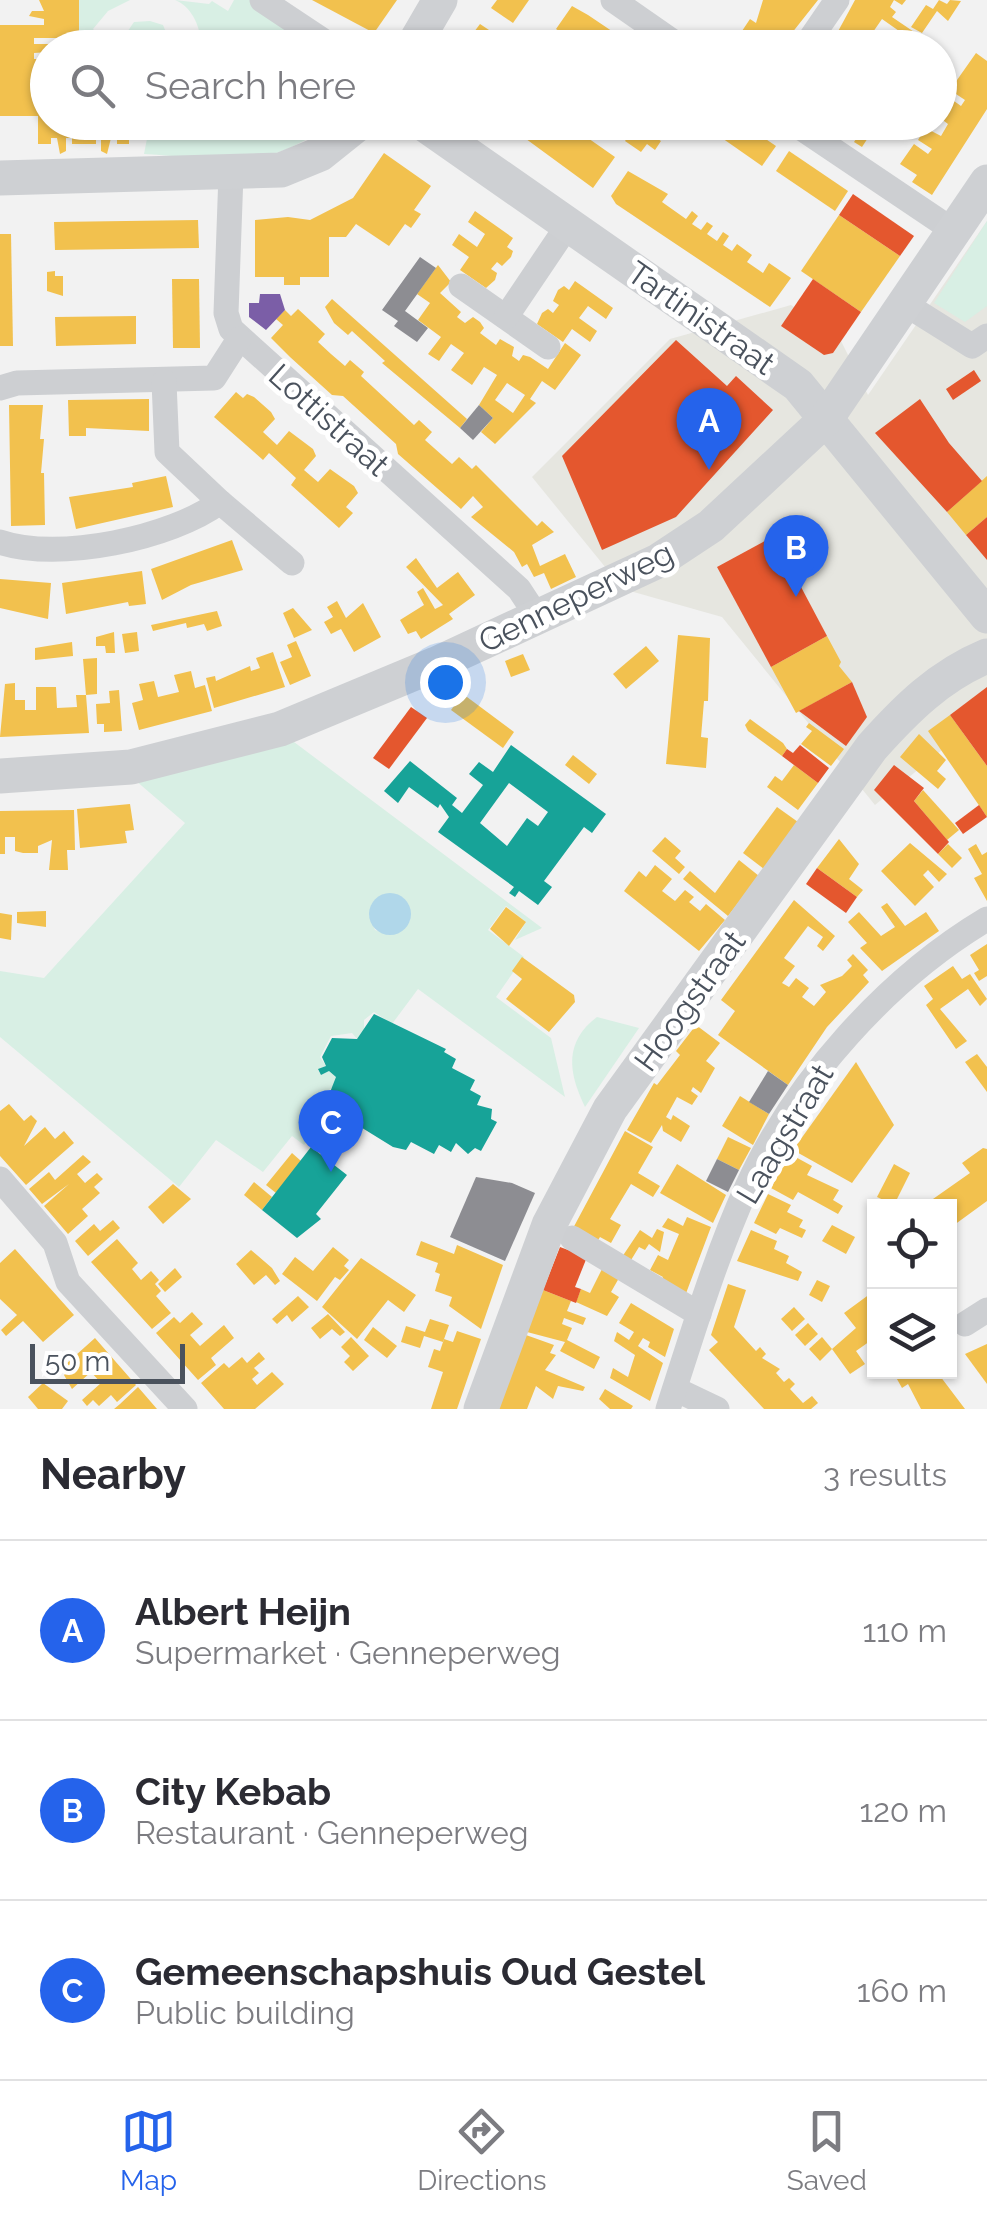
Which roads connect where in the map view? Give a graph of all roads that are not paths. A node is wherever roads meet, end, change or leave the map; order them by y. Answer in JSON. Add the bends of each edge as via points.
{"nodes":[{"id":1,"x":262,"y":0,"type":"edge"},
{"id":2,"x":440,"y":0,"type":"edge"},
{"id":3,"x":613,"y":0,"type":"edge"},
{"id":4,"x":837,"y":0,"type":"edge"},
{"id":5,"x":307,"y":30,"type":"edge"},
{"id":6,"x":422,"y":30,"type":"edge"},
{"id":7,"x":656,"y":30,"type":"edge"},
{"id":8,"x":816,"y":30,"type":"edge"},
{"id":9,"x":338,"y":140,"type":"edge"},
{"id":10,"x":446,"y":140,"type":"edge"},
{"id":11,"x":819,"y":140,"type":"edge"},
{"id":12,"x":231,"y":174,"type":"junction"},
{"id":13,"x":0,"y":178,"type":"edge"},
{"id":14,"x":987,"y":182,"type":"edge"},
{"id":15,"x":568,"y":225,"type":"junction"},
{"id":16,"x":954,"y":230,"type":"junction"},
{"id":17,"x":461,"y":286,"type":"dead end"},
{"id":18,"x":905,"y":304,"type":"junction"},
{"id":19,"x":506,"y":317,"type":"junction"},
{"id":20,"x":987,"y":336,"type":"edge"},
{"id":21,"x":243,"y":343,"type":"junction"},
{"id":22,"x":548,"y":348,"type":"dead end"},
{"id":23,"x":164,"y":382,"type":"junction"},
{"id":24,"x":0,"y":388,"type":"edge"},
{"id":25,"x":826,"y":420,"type":"junction"},
{"id":26,"x":220,"y":502,"type":"junction"},
{"id":27,"x":0,"y":542,"type":"edge"},
{"id":28,"x":292,"y":564,"type":"dead end"},
{"id":29,"x":987,"y":616,"type":"edge"},
{"id":30,"x":538,"y":618,"type":"junction"},
{"id":31,"x":987,"y":656,"type":"edge"},
{"id":32,"x":0,"y":776,"type":"edge"},
{"id":33,"x":987,"y":919,"type":"edge"},
{"id":34,"x":0,"y":1180,"type":"edge"},
{"id":35,"x":572,"y":1238,"type":"dead end"},
{"id":36,"x":700,"y":1314,"type":"junction"},
{"id":37,"x":672,"y":1399,"type":"edge"},
{"id":38,"x":185,"y":1409,"type":"edge"},
{"id":39,"x":481,"y":1409,"type":"edge"},
{"id":40,"x":718,"y":1409,"type":"edge"}],
"edges":[{"from":1,"to":5,"type":"street"},
{"from":2,"to":6,"type":"street"},
{"from":3,"to":7,"type":"street"},
{"from":4,"to":8,"type":"street"},
{"from":9,"to":12,"type":"street","via":[[281,170]]},
{"from":10,"to":15,"type":"street","name":"Tartinistraat"},
{"from":11,"to":16,"type":"street"},
{"from":12,"to":13,"type":"street","via":[[135,168]]},
{"from":12,"to":21,"type":"street","name":"Lottistraat","via":[[226,313]]},
{"from":14,"to":16,"type":"street","name":"Genneperweg"},
{"from":15,"to":19,"type":"street"},
{"from":15,"to":25,"type":"street","name":"Tartinistraat","via":[[798,385]]},
{"from":16,"to":18,"type":"street","name":"Genneperweg"},
{"from":17,"to":19,"type":"street"},
{"from":18,"to":20,"type":"street","via":[[972,346]]},
{"from":18,"to":25,"type":"street","name":"Genneperweg"},
{"from":19,"to":22,"type":"street"},
{"from":21,"to":23,"type":"street","via":[[214,378]]},
{"from":21,"to":30,"type":"street","name":"Lottistraat","via":[[518,588]]},
{"from":23,"to":24,"type":"street"},
{"from":23,"to":26,"type":"street","via":[[167,452]]},
{"from":25,"to":29,"type":"street","name":"Tartinistraat"},
{"from":25,"to":30,"type":"street","name":"Genneperweg","via":[[711,526],[658,561]]},
{"from":26,"to":27,"type":"street","via":[[182,524],[128,539],[58,548]]},
{"from":26,"to":28,"type":"street"},
{"from":30,"to":32,"type":"street","name":"Genneperweg","via":[[280,729],[132,768]]},
{"from":31,"to":39,"type":"street","name":"Hoogstraat","via":[[942,679],[872,747],[610,1109],[549,1225]]},
{"from":33,"to":36,"type":"street","name":"Laagstraat","via":[[891,990],[804,1092],[748,1184]]},
{"from":34,"to":38,"type":"street","via":[[55,1242],[68,1282]]},
{"from":35,"to":36,"type":"street"},
{"from":36,"to":37,"type":"street","name":"Laagstraat"},
{"from":37,"to":40,"type":"street"}]}
